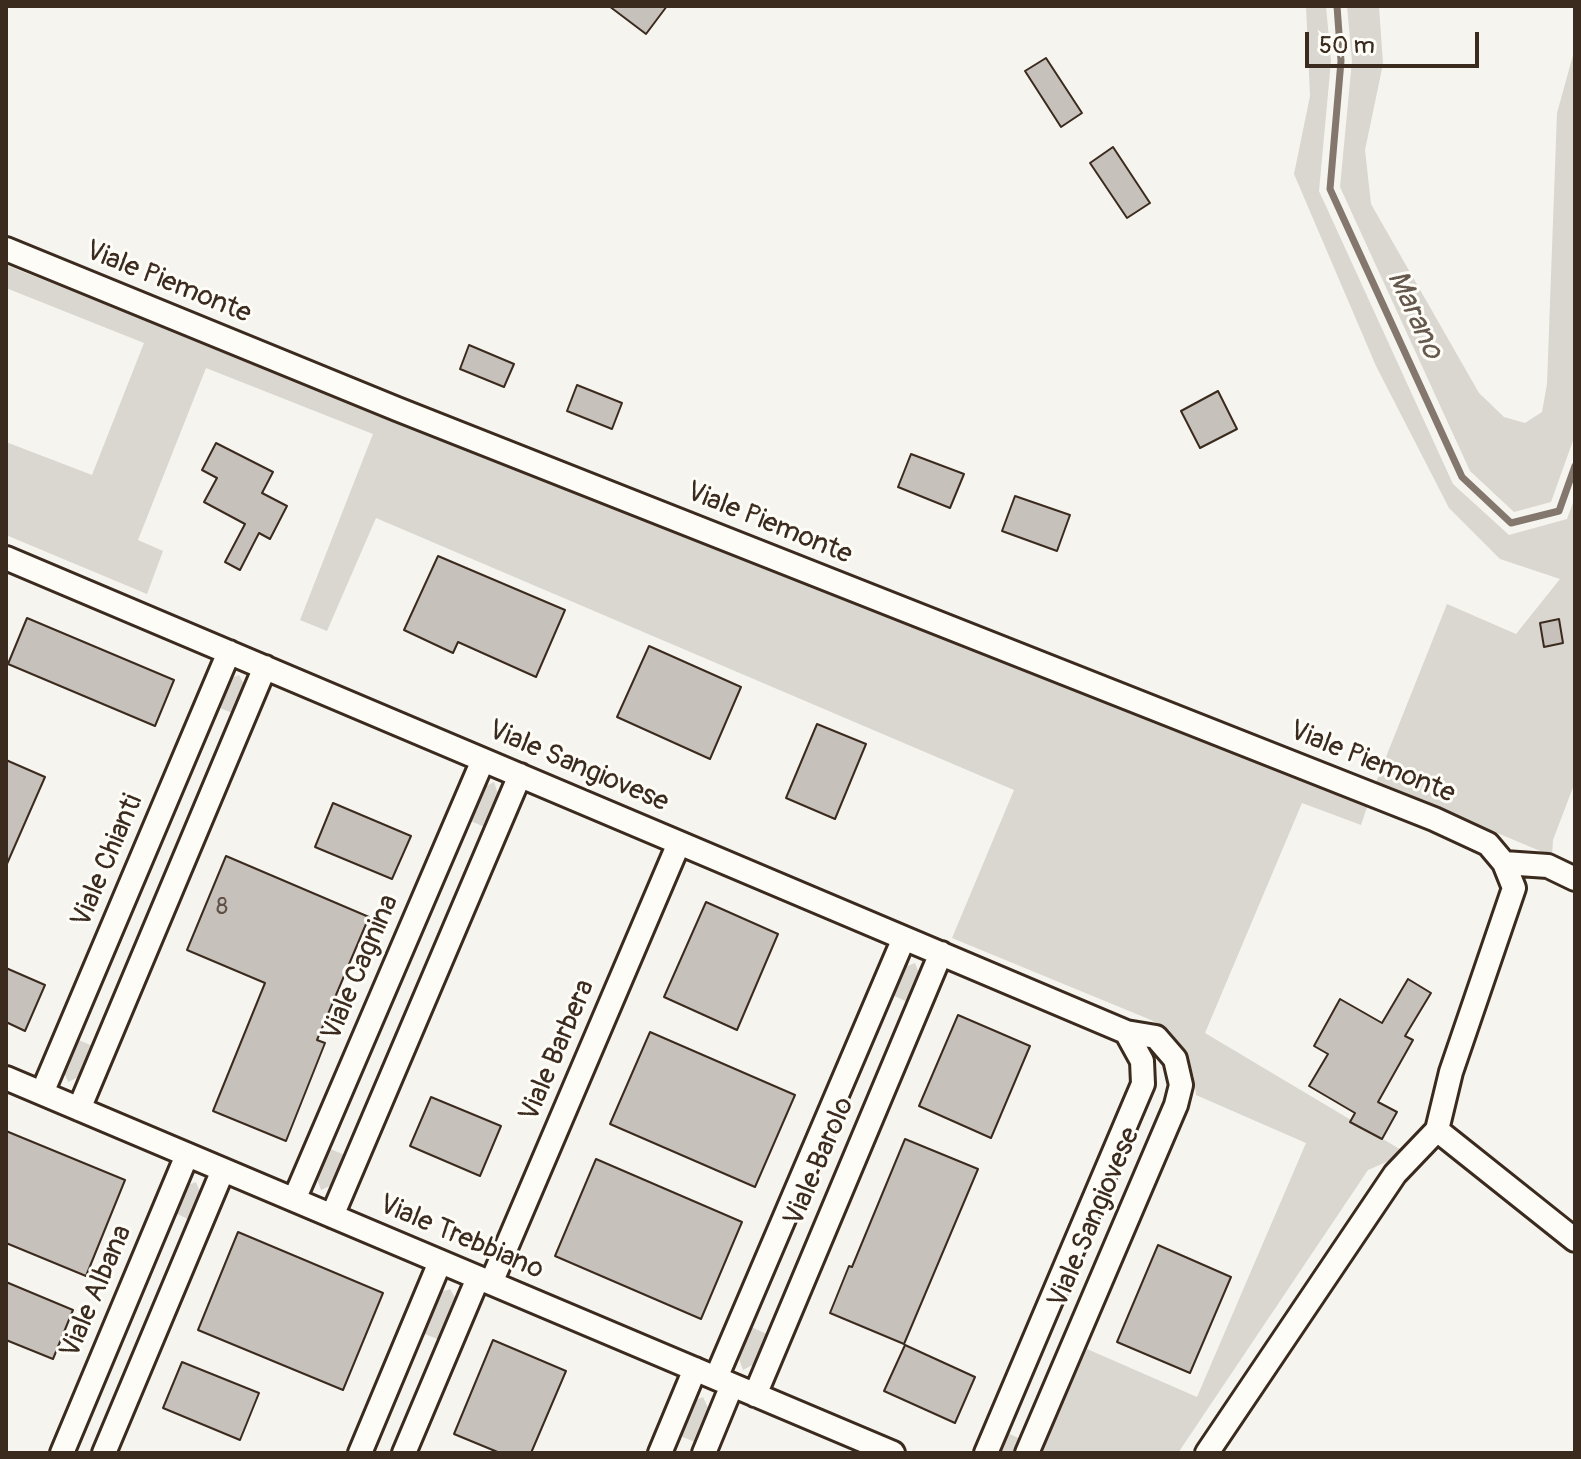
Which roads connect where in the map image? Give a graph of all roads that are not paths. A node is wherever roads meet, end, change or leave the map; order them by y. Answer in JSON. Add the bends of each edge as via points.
{"nodes":[{"id":1,"x":6,"y":249,"type":"edge"},
{"id":2,"x":8,"y":564,"type":"edge"},
{"id":3,"x":229,"y":652,"type":"junction"},
{"id":4,"x":265,"y":667,"type":"junction"},
{"id":5,"x":483,"y":760,"type":"junction"},
{"id":6,"x":520,"y":775,"type":"junction"},
{"id":7,"x":679,"y":843,"type":"junction"},
{"id":8,"x":1504,"y":863,"type":"junction"},
{"id":9,"x":1575,"y":879,"type":"edge"},
{"id":10,"x":904,"y":938,"type":"junction"},
{"id":11,"x":941,"y":953,"type":"junction"},
{"id":12,"x":1126,"y":1032,"type":"junction"},
{"id":13,"x":6,"y":1078,"type":"edge"},
{"id":14,"x":42,"y":1093,"type":"junction"},
{"id":15,"x":79,"y":1109,"type":"junction"},
{"id":16,"x":1437,"y":1130,"type":"junction"},
{"id":17,"x":187,"y":1155,"type":"junction"},
{"id":18,"x":223,"y":1170,"type":"junction"},
{"id":19,"x":294,"y":1200,"type":"junction"},
{"id":20,"x":332,"y":1216,"type":"junction"},
{"id":21,"x":1575,"y":1240,"type":"edge"},
{"id":22,"x":440,"y":1262,"type":"junction"},
{"id":23,"x":485,"y":1280,"type":"junction"},
{"id":24,"x":695,"y":1369,"type":"junction"},
{"id":25,"x":724,"y":1382,"type":"junction"},
{"id":26,"x":755,"y":1395,"type":"junction"},
{"id":27,"x":62,"y":1453,"type":"edge"},
{"id":28,"x":104,"y":1453,"type":"edge"},
{"id":29,"x":360,"y":1453,"type":"edge"},
{"id":30,"x":404,"y":1453,"type":"edge"},
{"id":31,"x":660,"y":1453,"type":"edge"},
{"id":32,"x":704,"y":1453,"type":"edge"},
{"id":33,"x":893,"y":1453,"type":"edge"},
{"id":34,"x":986,"y":1453,"type":"edge"},
{"id":35,"x":1027,"y":1453,"type":"edge"},
{"id":36,"x":1207,"y":1453,"type":"edge"}],
"edges":[{"from":1,"to":8,"type":"street","name":"Viale Piemonte","via":[[1434,819],[1488,844]]},
{"from":2,"to":3,"type":"street","name":"Viale Sangiovese"},
{"from":3,"to":4,"type":"street","name":"Viale Sangiovese"},
{"from":3,"to":14,"type":"street","name":"Viale Chianti"},
{"from":4,"to":5,"type":"street","name":"Viale Sangiovese"},
{"from":4,"to":15,"type":"street"},
{"from":5,"to":6,"type":"street","name":"Viale Sangiovese"},
{"from":5,"to":19,"type":"street","name":"Viale Cagnina"},
{"from":6,"to":7,"type":"street","name":"Viale Sangiovese"},
{"from":6,"to":20,"type":"street"},
{"from":7,"to":10,"type":"street","name":"Viale Sangiovese"},
{"from":7,"to":23,"type":"street","name":"Viale Barbera"},
{"from":8,"to":9,"type":"street","via":[[1548,866]]},
{"from":8,"to":16,"type":"street","via":[[1514,888],[1451,1072]]},
{"from":10,"to":11,"type":"street","name":"Viale Sangiovese"},
{"from":10,"to":25,"type":"street","name":"Viale Barolo"},
{"from":11,"to":12,"type":"street","name":"Viale Sangiovese"},
{"from":11,"to":26,"type":"street","name":"Viale Barolo"},
{"from":12,"to":34,"type":"street","name":"Viale Sangiovese","via":[[1142,1061],[1143,1084]]},
{"from":12,"to":35,"type":"street","name":"Viale Sangiovese","via":[[1156,1037],[1175,1059],[1181,1085]]},
{"from":13,"to":14,"type":"street","name":"Viale Trebbiano"},
{"from":14,"to":15,"type":"street","name":"Viale Trebbiano"},
{"from":15,"to":17,"type":"street","name":"Viale Trebbiano"},
{"from":16,"to":21,"type":"street"},
{"from":16,"to":36,"type":"street","via":[[1395,1174]]},
{"from":17,"to":18,"type":"street","name":"Viale Trebbiano"},
{"from":17,"to":27,"type":"street","name":"Viale Albana"},
{"from":18,"to":19,"type":"street","name":"Viale Trebbiano"},
{"from":18,"to":28,"type":"street"},
{"from":19,"to":20,"type":"street","name":"Viale Trebbiano"},
{"from":20,"to":22,"type":"street","name":"Viale Trebbiano"},
{"from":22,"to":23,"type":"street","name":"Viale Trebbiano"},
{"from":22,"to":29,"type":"street"},
{"from":23,"to":24,"type":"street","name":"Viale Trebbiano"},
{"from":23,"to":30,"type":"street"},
{"from":24,"to":25,"type":"street","name":"Viale Trebbiano"},
{"from":24,"to":31,"type":"street"},
{"from":25,"to":26,"type":"street","name":"Viale Trebbiano"},
{"from":25,"to":32,"type":"street","name":"Viale Barolo"},
{"from":26,"to":33,"type":"street","name":"Viale Trebbiano"}]}
